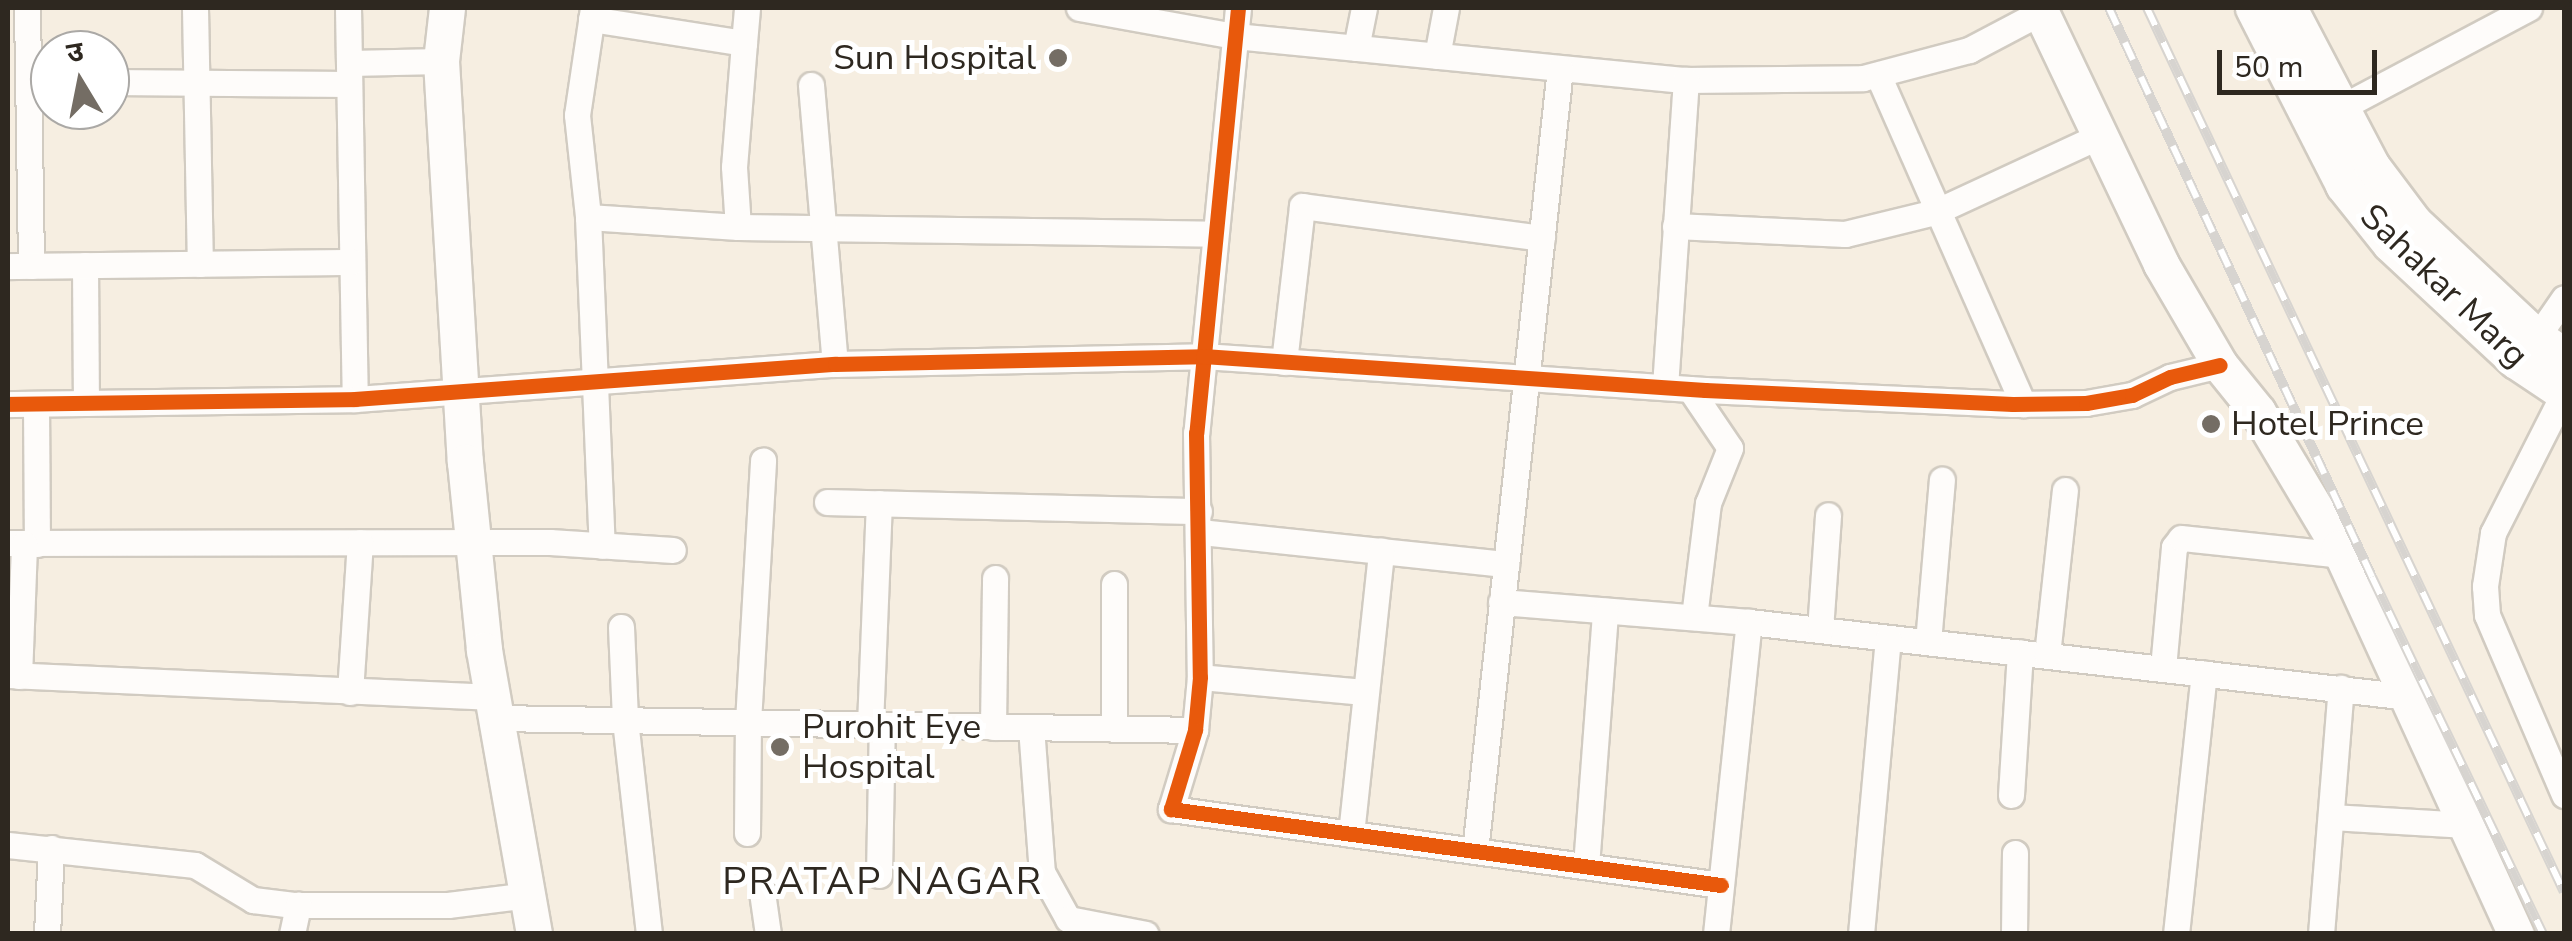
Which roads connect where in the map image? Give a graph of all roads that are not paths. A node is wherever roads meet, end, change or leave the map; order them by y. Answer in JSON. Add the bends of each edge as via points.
{"nodes":[{"id":1,"x":195,"y":8,"type":"edge"},
{"id":2,"x":348,"y":8,"type":"edge"},
{"id":3,"x":447,"y":8,"type":"edge"},
{"id":4,"x":747,"y":8,"type":"edge"},
{"id":5,"x":1079,"y":8,"type":"edge"},
{"id":6,"x":1259,"y":8,"type":"edge"},
{"id":7,"x":1364,"y":8,"type":"edge"},
{"id":8,"x":1446,"y":8,"type":"edge"},
{"id":9,"x":2253,"y":8,"type":"edge"},
{"id":10,"x":2289,"y":8,"type":"edge"},
{"id":11,"x":2529,"y":8,"type":"edge"},
{"id":12,"x":2040,"y":10,"type":"edge"},
{"id":13,"x":592,"y":13,"type":"edge"},
{"id":14,"x":1236,"y":22,"type":"edge"},
{"id":15,"x":744,"y":44,"type":"junction"},
{"id":16,"x":1356,"y":48,"type":"junction"},
{"id":17,"x":1437,"y":56,"type":"junction"},
{"id":18,"x":441,"y":62,"type":"junction"},
{"id":19,"x":1560,"y":68,"type":"junction"},
{"id":20,"x":349,"y":73,"type":"junction"},
{"id":21,"x":1878,"y":75,"type":"junction"},
{"id":22,"x":1686,"y":80,"type":"junction"},
{"id":23,"x":130,"y":82,"type":"edge"},
{"id":24,"x":196,"y":84,"type":"junction"},
{"id":25,"x":811,"y":86,"type":"dead end"},
{"id":26,"x":2340,"y":108,"type":"junction"},
{"id":27,"x":34,"y":130,"type":"edge"},
{"id":28,"x":2097,"y":137,"type":"junction"},
{"id":29,"x":1935,"y":212,"type":"junction"},
{"id":30,"x":588,"y":217,"type":"junction"},
{"id":31,"x":738,"y":226,"type":"junction"},
{"id":32,"x":822,"y":226,"type":"junction"},
{"id":33,"x":1675,"y":226,"type":"junction"},
{"id":34,"x":1216,"y":234,"type":"junction"},
{"id":35,"x":1542,"y":238,"type":"junction"},
{"id":36,"x":352,"y":262,"type":"junction"},
{"id":37,"x":200,"y":264,"type":"junction"},
{"id":38,"x":85,"y":265,"type":"junction"},
{"id":39,"x":19,"y":266,"type":"edge"},
{"id":40,"x":2564,"y":298,"type":"edge"},
{"id":41,"x":2551,"y":346,"type":"edge"},
{"id":42,"x":1203,"y":356,"type":"junction"},
{"id":43,"x":1284,"y":362,"type":"junction"},
{"id":44,"x":835,"y":364,"type":"junction"},
{"id":45,"x":2220,"y":365,"type":"junction"},
{"id":46,"x":1526,"y":379,"type":"junction"},
{"id":47,"x":594,"y":384,"type":"junction"},
{"id":48,"x":1677,"y":388,"type":"junction"},
{"id":49,"x":2564,"y":393,"type":"edge"},
{"id":50,"x":461,"y":394,"type":"junction"},
{"id":51,"x":355,"y":399,"type":"junction"},
{"id":52,"x":86,"y":403,"type":"junction"},
{"id":53,"x":8,"y":404,"type":"edge"},
{"id":54,"x":36,"y":404,"type":"junction"},
{"id":55,"x":2023,"y":404,"type":"junction"},
{"id":56,"x":763,"y":460,"type":"dead end"},
{"id":57,"x":1942,"y":480,"type":"dead end"},
{"id":58,"x":2065,"y":490,"type":"dead end"},
{"id":59,"x":827,"y":502,"type":"dead end"},
{"id":60,"x":878,"y":503,"type":"junction"},
{"id":61,"x":1828,"y":515,"type":"dead end"},
{"id":62,"x":1199,"y":522,"type":"junction"},
{"id":63,"x":473,"y":541,"type":"junction"},
{"id":64,"x":360,"y":542,"type":"junction"},
{"id":65,"x":23,"y":544,"type":"edge"},
{"id":66,"x":602,"y":546,"type":"junction"},
{"id":67,"x":672,"y":550,"type":"dead end"},
{"id":68,"x":1381,"y":551,"type":"junction"},
{"id":69,"x":2342,"y":555,"type":"junction"},
{"id":70,"x":1506,"y":564,"type":"junction"},
{"id":71,"x":995,"y":578,"type":"dead end"},
{"id":72,"x":1114,"y":584,"type":"dead end"},
{"id":73,"x":1501,"y":602,"type":"junction"},
{"id":74,"x":1605,"y":610,"type":"junction"},
{"id":75,"x":1694,"y":617,"type":"junction"},
{"id":76,"x":1748,"y":622,"type":"junction"},
{"id":77,"x":621,"y":627,"type":"dead end"},
{"id":78,"x":1820,"y":630,"type":"junction"},
{"id":79,"x":1888,"y":638,"type":"junction"},
{"id":80,"x":1928,"y":642,"type":"junction"},
{"id":81,"x":2020,"y":652,"type":"junction"},
{"id":82,"x":2047,"y":655,"type":"junction"},
{"id":83,"x":2162,"y":668,"type":"junction"},
{"id":84,"x":2204,"y":672,"type":"junction"},
{"id":85,"x":13,"y":675,"type":"edge"},
{"id":86,"x":1200,"y":676,"type":"junction"},
{"id":87,"x":2341,"y":688,"type":"junction"},
{"id":88,"x":350,"y":692,"type":"junction"},
{"id":89,"x":1365,"y":692,"type":"junction"},
{"id":90,"x":2409,"y":697,"type":"junction"},
{"id":91,"x":495,"y":708,"type":"junction"},
{"id":92,"x":625,"y":720,"type":"junction"},
{"id":93,"x":748,"y":722,"type":"junction"},
{"id":94,"x":876,"y":725,"type":"junction"},
{"id":95,"x":994,"y":727,"type":"junction"},
{"id":96,"x":1031,"y":727,"type":"junction"},
{"id":97,"x":1114,"y":729,"type":"junction"},
{"id":98,"x":1195,"y":730,"type":"junction"},
{"id":99,"x":2011,"y":795,"type":"dead end"},
{"id":100,"x":2564,"y":795,"type":"edge"},
{"id":101,"x":2331,"y":817,"type":"junction"},
{"id":102,"x":2467,"y":825,"type":"junction"},
{"id":103,"x":747,"y":834,"type":"dead end"},
{"id":104,"x":1351,"y":834,"type":"junction"},
{"id":105,"x":8,"y":845,"type":"edge"},
{"id":106,"x":51,"y":848,"type":"junction"},
{"id":107,"x":1475,"y":851,"type":"junction"},
{"id":108,"x":2014,"y":853,"type":"dead end"},
{"id":109,"x":1586,"y":866,"type":"junction"},
{"id":110,"x":879,"y":875,"type":"dead end"},
{"id":111,"x":761,"y":885,"type":"dead end"},
{"id":112,"x":1721,"y":885,"type":"junction"},
{"id":113,"x":528,"y":896,"type":"junction"},
{"id":114,"x":298,"y":905,"type":"junction"},
{"id":115,"x":1065,"y":926,"type":"edge"},
{"id":116,"x":47,"y":934,"type":"edge"},
{"id":117,"x":292,"y":934,"type":"edge"},
{"id":118,"x":534,"y":934,"type":"edge"},
{"id":119,"x":649,"y":934,"type":"edge"},
{"id":120,"x":768,"y":934,"type":"edge"},
{"id":121,"x":1146,"y":934,"type":"edge"},
{"id":122,"x":1716,"y":934,"type":"edge"},
{"id":123,"x":1862,"y":934,"type":"edge"},
{"id":124,"x":2014,"y":934,"type":"edge"},
{"id":125,"x":2176,"y":934,"type":"edge"},
{"id":126,"x":2321,"y":934,"type":"edge"},
{"id":127,"x":2516,"y":934,"type":"edge"}],
"edges":[{"from":1,"to":24,"type":"street"},
{"from":2,"to":20,"type":"street"},
{"from":3,"to":18,"type":"street"},
{"from":4,"to":15,"type":"street"},
{"from":5,"to":14,"type":"street"},
{"from":6,"to":14,"type":"street"},
{"from":7,"to":16,"type":"street"},
{"from":8,"to":17,"type":"street"},
{"from":9,"to":49,"type":"street","name":"Sahakar Marg","via":[[2342,185],[2390,244],[2516,361]]},
{"from":10,"to":26,"type":"street","name":"Sahakar Marg"},
{"from":11,"to":26,"type":"street"},
{"from":12,"to":21,"type":"street","via":[[1969,50]]},
{"from":12,"to":28,"type":"street"},
{"from":13,"to":15,"type":"street"},
{"from":13,"to":30,"type":"street","via":[[577,115]]},
{"from":14,"to":16,"type":"street"},
{"from":14,"to":34,"type":"street"},
{"from":15,"to":31,"type":"street","via":[[734,167]]},
{"from":16,"to":17,"type":"street"},
{"from":17,"to":19,"type":"street"},
{"from":18,"to":20,"type":"street"},
{"from":18,"to":50,"type":"street"},
{"from":19,"to":22,"type":"street"},
{"from":19,"to":35,"type":"street"},
{"from":20,"to":24,"type":"street"},
{"from":20,"to":36,"type":"street"},
{"from":21,"to":22,"type":"street"},
{"from":21,"to":29,"type":"street"},
{"from":22,"to":33,"type":"street"},
{"from":23,"to":24,"type":"street"},
{"from":24,"to":37,"type":"street"},
{"from":25,"to":32,"type":"street"},
{"from":26,"to":41,"type":"street","name":"Sahakar Marg","via":[[2414,222]]},
{"from":27,"to":39,"type":"street"},
{"from":28,"to":29,"type":"street"},
{"from":28,"to":45,"type":"street"},
{"from":29,"to":33,"type":"street","via":[[1844,234]]},
{"from":29,"to":55,"type":"street"},
{"from":30,"to":31,"type":"street"},
{"from":30,"to":47,"type":"street"},
{"from":31,"to":32,"type":"street"},
{"from":32,"to":34,"type":"street"},
{"from":32,"to":44,"type":"street"},
{"from":33,"to":48,"type":"street"},
{"from":34,"to":42,"type":"street"},
{"from":35,"to":43,"type":"street","via":[[1302,206]]},
{"from":35,"to":46,"type":"street"},
{"from":36,"to":37,"type":"street"},
{"from":36,"to":51,"type":"street"},
{"from":37,"to":38,"type":"street"},
{"from":38,"to":39,"type":"street"},
{"from":38,"to":52,"type":"street"},
{"from":40,"to":41,"type":"street"},
{"from":42,"to":43,"type":"street"},
{"from":42,"to":44,"type":"street"},
{"from":42,"to":62,"type":"street","via":[[1196,432]]},
{"from":43,"to":46,"type":"street"},
{"from":44,"to":47,"type":"street"},
{"from":45,"to":55,"type":"street","via":[[2132,395]]},
{"from":45,"to":69,"type":"street","via":[[2258,412]]},
{"from":46,"to":48,"type":"street"},
{"from":46,"to":70,"type":"street"},
{"from":47,"to":50,"type":"street"},
{"from":47,"to":66,"type":"street"},
{"from":48,"to":55,"type":"street"},
{"from":48,"to":75,"type":"street","via":[[1730,448],[1708,503]]},
{"from":49,"to":100,"type":"street","via":[[2493,534],[2485,586],[2488,615]]},
{"from":50,"to":51,"type":"street"},
{"from":50,"to":63,"type":"street"},
{"from":51,"to":52,"type":"street"},
{"from":52,"to":54,"type":"street"},
{"from":53,"to":54,"type":"street"},
{"from":54,"to":65,"type":"street"},
{"from":56,"to":93,"type":"street"},
{"from":57,"to":80,"type":"street"},
{"from":58,"to":82,"type":"street"},
{"from":59,"to":60,"type":"street"},
{"from":60,"to":62,"type":"street"},
{"from":60,"to":94,"type":"street"},
{"from":61,"to":78,"type":"street"},
{"from":62,"to":68,"type":"street"},
{"from":62,"to":86,"type":"street"},
{"from":63,"to":64,"type":"street"},
{"from":63,"to":66,"type":"street"},
{"from":63,"to":91,"type":"street"},
{"from":64,"to":65,"type":"street"},
{"from":64,"to":88,"type":"street"},
{"from":65,"to":85,"type":"street"},
{"from":66,"to":67,"type":"street"},
{"from":68,"to":70,"type":"street"},
{"from":68,"to":89,"type":"street"},
{"from":69,"to":83,"type":"street","via":[[2180,538]]},
{"from":69,"to":90,"type":"street"},
{"from":70,"to":73,"type":"street"},
{"from":71,"to":95,"type":"street"},
{"from":72,"to":97,"type":"street"},
{"from":73,"to":74,"type":"street"},
{"from":73,"to":107,"type":"street"},
{"from":74,"to":75,"type":"street"},
{"from":74,"to":109,"type":"street"},
{"from":75,"to":76,"type":"street"},
{"from":76,"to":78,"type":"street"},
{"from":76,"to":112,"type":"street"},
{"from":77,"to":92,"type":"street"},
{"from":78,"to":79,"type":"street"},
{"from":79,"to":80,"type":"street"},
{"from":79,"to":123,"type":"street"},
{"from":80,"to":81,"type":"street"},
{"from":81,"to":82,"type":"street"},
{"from":81,"to":99,"type":"street"},
{"from":82,"to":83,"type":"street"},
{"from":83,"to":84,"type":"street"},
{"from":84,"to":87,"type":"street"},
{"from":84,"to":125,"type":"street"},
{"from":85,"to":88,"type":"street"},
{"from":86,"to":89,"type":"street"},
{"from":86,"to":98,"type":"street"},
{"from":87,"to":90,"type":"street"},
{"from":87,"to":101,"type":"street"},
{"from":88,"to":91,"type":"street"},
{"from":89,"to":104,"type":"street"},
{"from":90,"to":102,"type":"street"},
{"from":91,"to":92,"type":"street"},
{"from":91,"to":113,"type":"street"},
{"from":92,"to":93,"type":"street"},
{"from":92,"to":119,"type":"street"},
{"from":93,"to":94,"type":"street"},
{"from":93,"to":103,"type":"street"},
{"from":94,"to":95,"type":"street"},
{"from":94,"to":110,"type":"street"},
{"from":95,"to":96,"type":"street"},
{"from":96,"to":97,"type":"street"},
{"from":96,"to":115,"type":"street","via":[[1042,872]]},
{"from":97,"to":98,"type":"street"},
{"from":98,"to":104,"type":"street","via":[[1171,809]]},
{"from":101,"to":102,"type":"street"},
{"from":101,"to":126,"type":"street"},
{"from":102,"to":127,"type":"street"},
{"from":104,"to":107,"type":"street"},
{"from":105,"to":106,"type":"street"},
{"from":106,"to":114,"type":"street","via":[[195,864],[253,900]]},
{"from":106,"to":116,"type":"street"},
{"from":107,"to":109,"type":"street"},
{"from":108,"to":124,"type":"street"},
{"from":109,"to":112,"type":"street"},
{"from":111,"to":120,"type":"street"},
{"from":112,"to":122,"type":"street"},
{"from":113,"to":114,"type":"street","via":[[448,905]]},
{"from":113,"to":118,"type":"street"},
{"from":114,"to":117,"type":"street"},
{"from":115,"to":121,"type":"street"}]}
